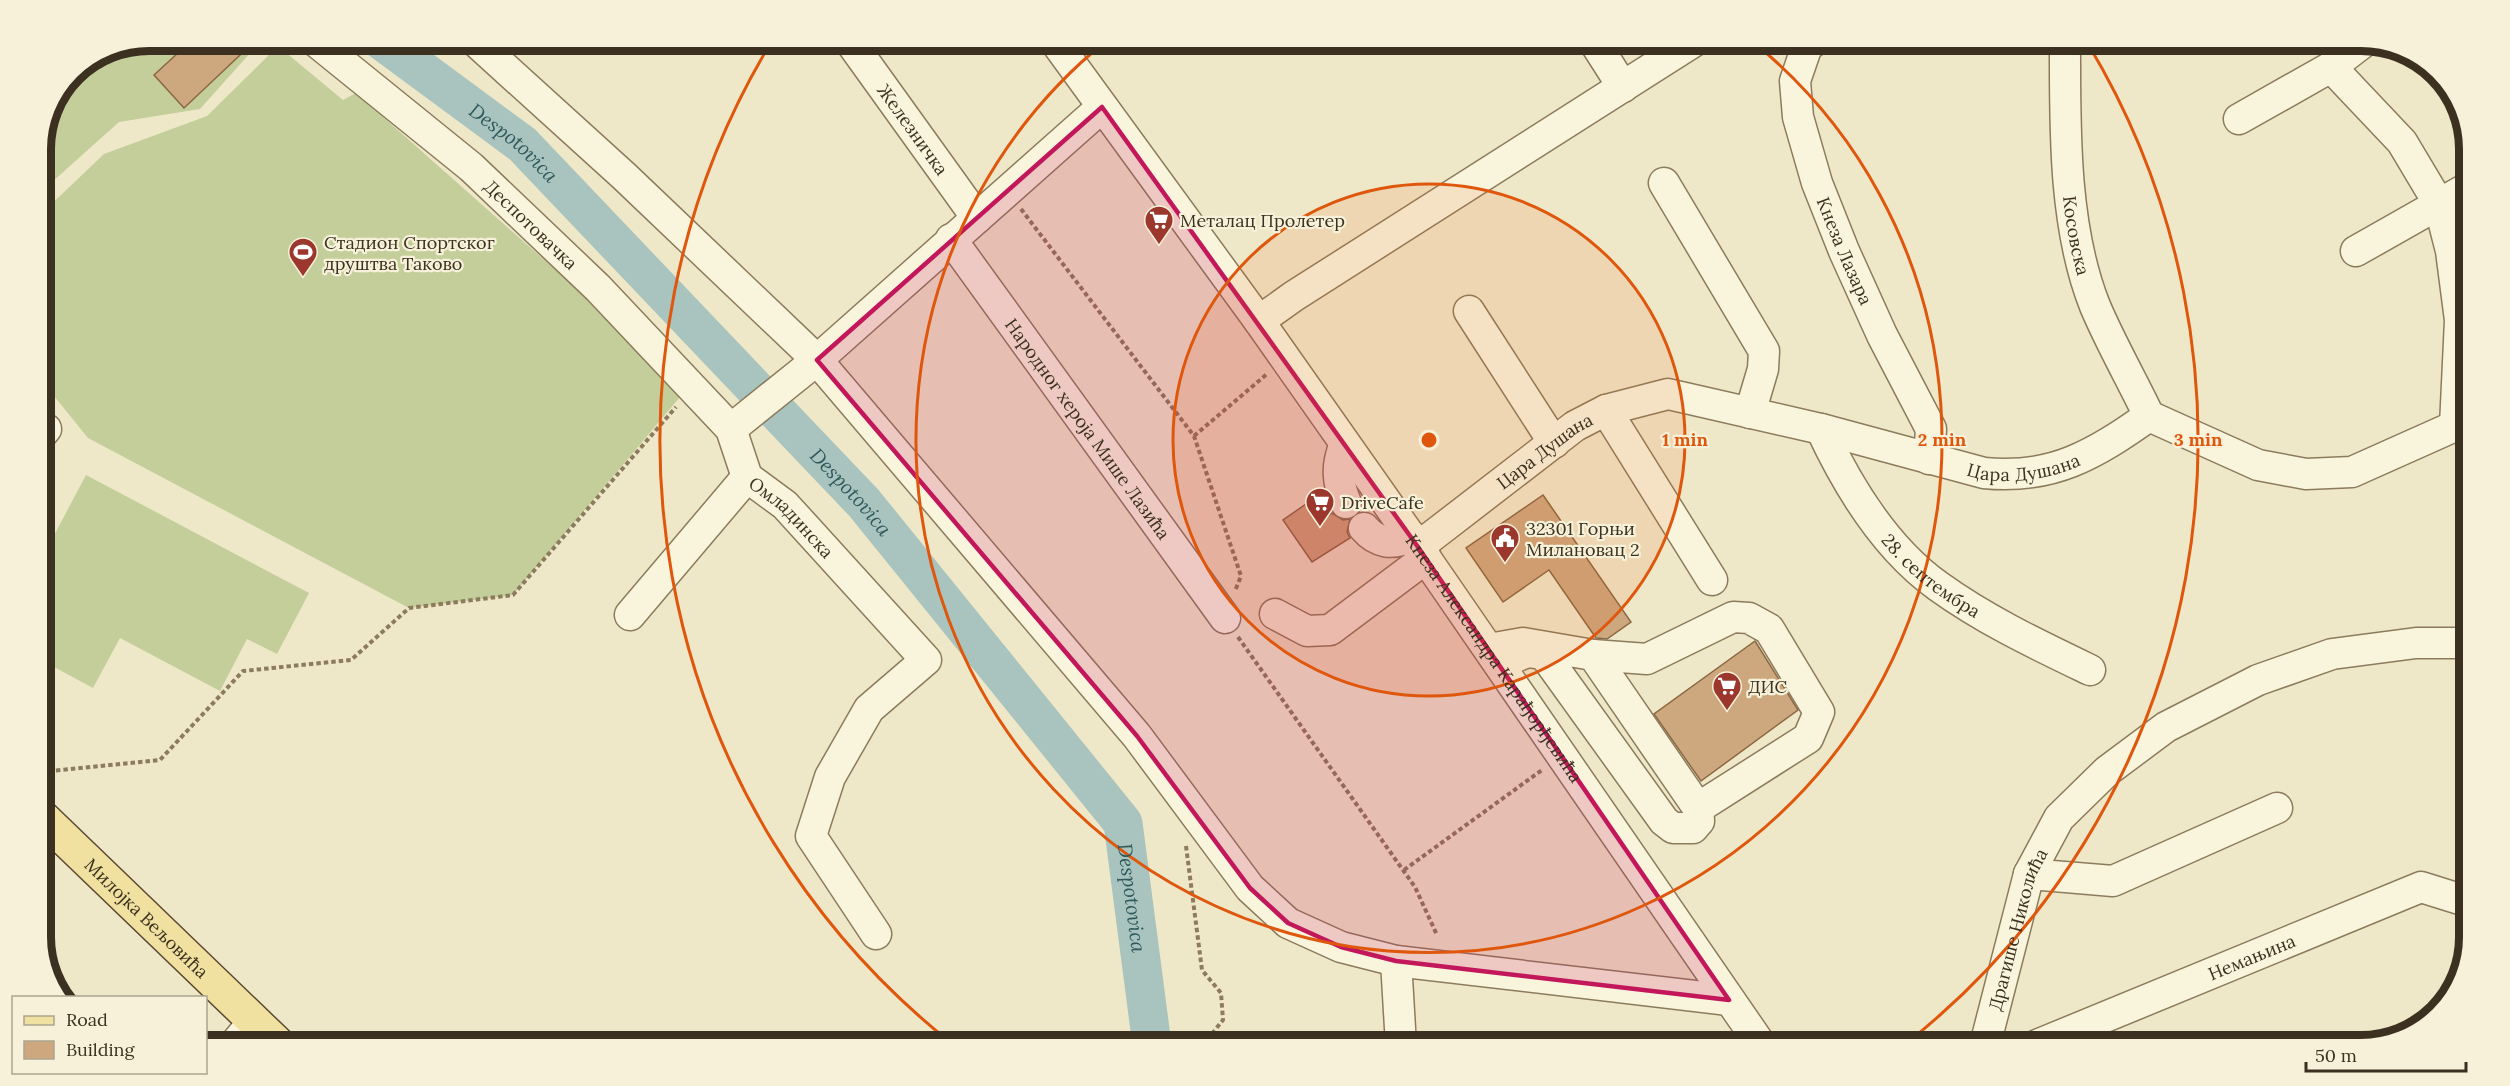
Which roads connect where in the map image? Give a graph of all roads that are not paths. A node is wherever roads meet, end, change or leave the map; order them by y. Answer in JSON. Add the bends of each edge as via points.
{"nodes":[{"id":1,"x":328,"y":51,"type":"edge"},
{"id":2,"x":486,"y":51,"type":"edge"},
{"id":3,"x":857,"y":51,"type":"edge"},
{"id":4,"x":1062,"y":51,"type":"edge"},
{"id":5,"x":1600,"y":51,"type":"edge"},
{"id":6,"x":1679,"y":51,"type":"edge"},
{"id":7,"x":1805,"y":51,"type":"edge"},
{"id":8,"x":2065,"y":51,"type":"edge"},
{"id":9,"x":2352,"y":51,"type":"edge"},
{"id":10,"x":2331,"y":67,"type":"junction"},
{"id":11,"x":1623,"y":87,"type":"junction"},
{"id":12,"x":1102,"y":107,"type":"junction"},
{"id":13,"x":2239,"y":119,"type":"dead end"},
{"id":14,"x":1664,"y":183,"type":"dead end"},
{"id":15,"x":2459,"y":193,"type":"edge"},
{"id":16,"x":2439,"y":204,"type":"junction"},
{"id":17,"x":977,"y":218,"type":"junction"},
{"id":18,"x":951,"y":239,"type":"junction"},
{"id":19,"x":2356,"y":251,"type":"dead end"},
{"id":20,"x":1469,"y":311,"type":"dead end"},
{"id":21,"x":2459,"y":312,"type":"edge"},
{"id":22,"x":1259,"y":321,"type":"junction"},
{"id":23,"x":807,"y":367,"type":"junction"},
{"id":24,"x":1605,"y":410,"type":"junction"},
{"id":25,"x":1750,"y":413,"type":"junction"},
{"id":26,"x":2150,"y":416,"type":"junction"},
{"id":27,"x":2459,"y":422,"type":"edge"},
{"id":28,"x":738,"y":424,"type":"junction"},
{"id":29,"x":1821,"y":429,"type":"junction"},
{"id":30,"x":1554,"y":443,"type":"junction"},
{"id":31,"x":1345,"y":444,"type":"junction"},
{"id":32,"x":1929,"y":459,"type":"junction"},
{"id":33,"x":747,"y":477,"type":"junction"},
{"id":34,"x":1346,"y":503,"type":"dead end"},
{"id":35,"x":1364,"y":528,"type":"dead end"},
{"id":36,"x":1418,"y":547,"type":"junction"},
{"id":37,"x":1712,"y":580,"type":"dead end"},
{"id":38,"x":1275,"y":614,"type":"dead end"},
{"id":39,"x":630,"y":615,"type":"dead end"},
{"id":40,"x":1225,"y":618,"type":"road end"},
{"id":41,"x":2459,"y":643,"type":"edge"},
{"id":42,"x":1593,"y":656,"type":"junction"},
{"id":43,"x":1494,"y":657,"type":"junction"},
{"id":44,"x":2090,"y":670,"type":"dead end"},
{"id":45,"x":1698,"y":808,"type":"junction"},
{"id":46,"x":2277,"y":808,"type":"dead end"},
{"id":47,"x":51,"y":827,"type":"edge"},
{"id":48,"x":2029,"y":874,"type":"junction"},
{"id":49,"x":2459,"y":899,"type":"edge"},
{"id":50,"x":876,"y":934,"type":"dead end"},
{"id":51,"x":1396,"y":961,"type":"junction"},
{"id":52,"x":1728,"y":1000,"type":"junction"},
{"id":53,"x":244,"y":1034,"type":"edge"},
{"id":54,"x":1400,"y":1035,"type":"edge"},
{"id":55,"x":1758,"y":1035,"type":"edge"},
{"id":56,"x":1988,"y":1035,"type":"edge"},
{"id":57,"x":2064,"y":1035,"type":"edge"}],
"edges":[{"from":1,"to":28,"type":"street","name":"Деспотовачка","via":[[471,167],[598,288],[692,388]]},
{"from":2,"to":23,"type":"street","via":[[624,176]]},
{"from":3,"to":17,"type":"street","name":"Железничка"},
{"from":4,"to":12,"type":"street","name":"Кнеза Александра Карађорђевића"},
{"from":5,"to":11,"type":"street"},
{"from":6,"to":11,"type":"street"},
{"from":7,"to":32,"type":"street","name":"Кнеза Лазара","via":[[1795,81],[1798,117],[1817,183],[1882,335],[1931,429]]},
{"from":8,"to":26,"type":"street","name":"Косовска","via":[[2067,145],[2079,251],[2095,305]]},
{"from":9,"to":10,"type":"street"},
{"from":10,"to":13,"type":"street"},
{"from":10,"to":16,"type":"street","via":[[2402,142]]},
{"from":11,"to":22,"type":"street"},
{"from":12,"to":17,"type":"street"},
{"from":12,"to":22,"type":"street","name":"Кнеза Александра Карађорђевића"},
{"from":14,"to":25,"type":"street","via":[[1764,351]]},
{"from":15,"to":16,"type":"street"},
{"from":16,"to":19,"type":"street"},
{"from":16,"to":21,"type":"street","via":[[2451,251]]},
{"from":17,"to":18,"type":"street"},
{"from":18,"to":23,"type":"street"},
{"from":18,"to":40,"type":"street","name":"Народног хероја Мише Лазића"},
{"from":20,"to":30,"type":"street"},
{"from":22,"to":31,"type":"street","name":"Кнеза Александра Карађорђевића"},
{"from":23,"to":28,"type":"street"},
{"from":23,"to":51,"type":"street","via":[[1137,736],[1250,888],[1288,923],[1341,947]]},
{"from":24,"to":25,"type":"street","name":"Цара Душана","via":[[1668,394]]},
{"from":24,"to":30,"type":"street","name":"Цара Душана"},
{"from":24,"to":37,"type":"street"},
{"from":25,"to":29,"type":"street","name":"Цара Душана"},
{"from":26,"to":27,"type":"street","via":[[2258,465],[2307,474],[2352,472]]},
{"from":26,"to":32,"type":"street","name":"Цара Душана","via":[[2106,447],[2027,475],[1984,473]]},
{"from":28,"to":33,"type":"street","name":"Омладинска"},
{"from":29,"to":32,"type":"street","name":"Цара Душана"},
{"from":29,"to":44,"type":"street","name":"28. септембра","via":[[1843,475],[1873,519],[1902,554],[1936,585],[2011,632]]},
{"from":30,"to":36,"type":"street","name":"Цара Душана"},
{"from":31,"to":34,"type":"street","via":[[1338,472]]},
{"from":31,"to":36,"type":"street","name":"Кнеза Александра Карађорђевића"},
{"from":33,"to":39,"type":"street"},
{"from":33,"to":50,"type":"street","name":"Омладинска","via":[[786,505],[926,660],[869,709],[830,777],[811,836]]},
{"from":35,"to":36,"type":"street","via":[[1383,542],[1400,541]]},
{"from":36,"to":38,"type":"street","name":"Цара Душана","via":[[1330,630],[1307,631]]},
{"from":36,"to":43,"type":"street","name":"Кнеза Александра Карађорђевића"},
{"from":41,"to":48,"type":"street","name":"Драгише Николића","via":[[2416,643],[2332,654],[2258,680],[2166,728],[2107,771],[2060,818]]},
{"from":42,"to":43,"type":"street","via":[[1523,643]]},
{"from":42,"to":45,"type":"street"},
{"from":42,"to":45,"type":"street","via":[[1647,659],[1734,617],[1749,618],[1769,629],[1819,712],[1815,724],[1808,738]]},
{"from":43,"to":45,"type":"street","via":[[1528,652],[1546,657],[1664,821],[1673,828],[1693,828],[1699,821]]},
{"from":43,"to":52,"type":"street","name":"Кнеза Александра Карађорђевића"},
{"from":46,"to":48,"type":"street","via":[[2113,881]]},
{"from":47,"to":53,"type":"main road","name":"Милојка Вељовића"},
{"from":48,"to":56,"type":"street","name":"Драгише Николића"},
{"from":49,"to":57,"type":"street","name":"Немањина","via":[[2421,887]]},
{"from":51,"to":52,"type":"street"},
{"from":51,"to":54,"type":"street"},
{"from":52,"to":55,"type":"street","name":"Кнеза Александра Карађорђевића"}]}
